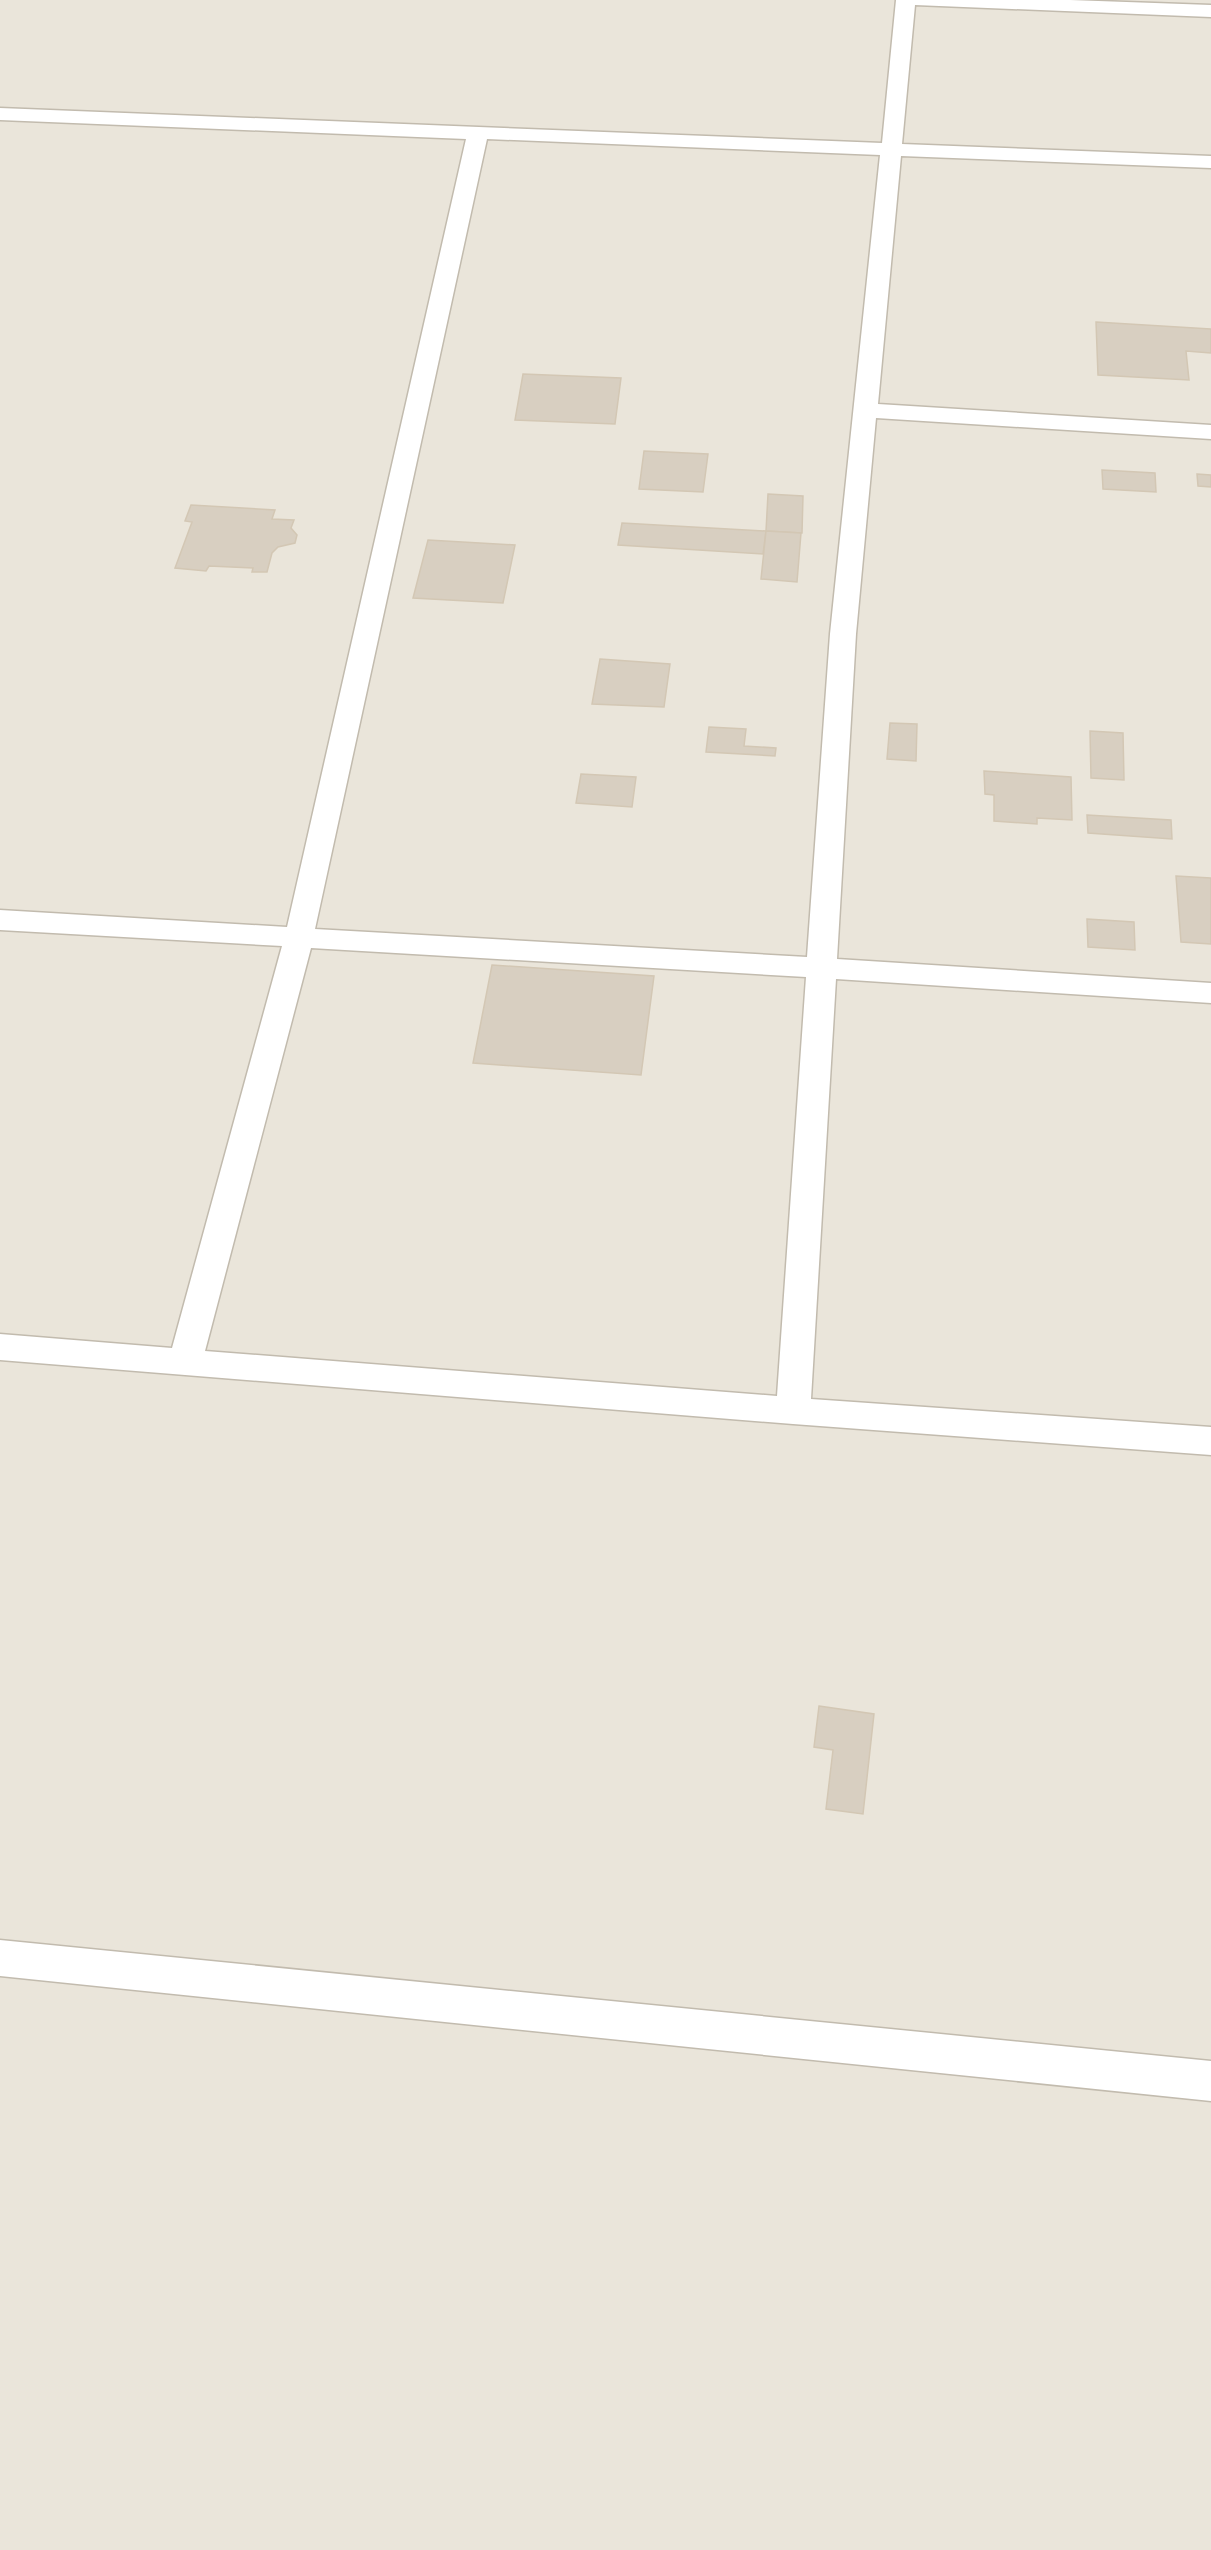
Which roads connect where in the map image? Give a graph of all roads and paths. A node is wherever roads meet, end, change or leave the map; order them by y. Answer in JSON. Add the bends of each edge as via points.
{"nodes":[{"id":1,"x":906,"y":0,"type":"edge"},
{"id":2,"x":917,"y":0,"type":"edge"},
{"id":3,"x":1211,"y":11,"type":"edge"},
{"id":4,"x":0,"y":114,"type":"edge"},
{"id":5,"x":478,"y":133,"type":"junction"},
{"id":6,"x":891,"y":149,"type":"junction"},
{"id":7,"x":1211,"y":162,"type":"edge"},
{"id":8,"x":865,"y":410,"type":"junction"},
{"id":9,"x":1211,"y":432,"type":"edge"},
{"id":10,"x":0,"y":920,"type":"edge"},
{"id":11,"x":298,"y":938,"type":"junction"},
{"id":12,"x":822,"y":968,"type":"junction"},
{"id":13,"x":1211,"y":993,"type":"edge"},
{"id":14,"x":0,"y":1347,"type":"edge"},
{"id":15,"x":185,"y":1363,"type":"junction"},
{"id":16,"x":793,"y":1411,"type":"junction"},
{"id":17,"x":1211,"y":1441,"type":"edge"},
{"id":18,"x":0,"y":1958,"type":"edge"},
{"id":19,"x":1211,"y":2081,"type":"edge"}],
"edges":[{"from":1,"to":6,"type":"street"},
{"from":2,"to":3,"type":"street"},
{"from":4,"to":5,"type":"street"},
{"from":5,"to":6,"type":"street"},
{"from":5,"to":11,"type":"street"},
{"from":6,"to":7,"type":"street"},
{"from":6,"to":8,"type":"street"},
{"from":8,"to":9,"type":"street"},
{"from":8,"to":12,"type":"street","via":[[843,634]]},
{"from":10,"to":11,"type":"street"},
{"from":11,"to":12,"type":"street"},
{"from":11,"to":15,"type":"street"},
{"from":12,"to":13,"type":"street"},
{"from":12,"to":16,"type":"street"},
{"from":14,"to":15,"type":"street"},
{"from":15,"to":16,"type":"street"},
{"from":16,"to":17,"type":"street"},
{"from":18,"to":19,"type":"street"}]}
